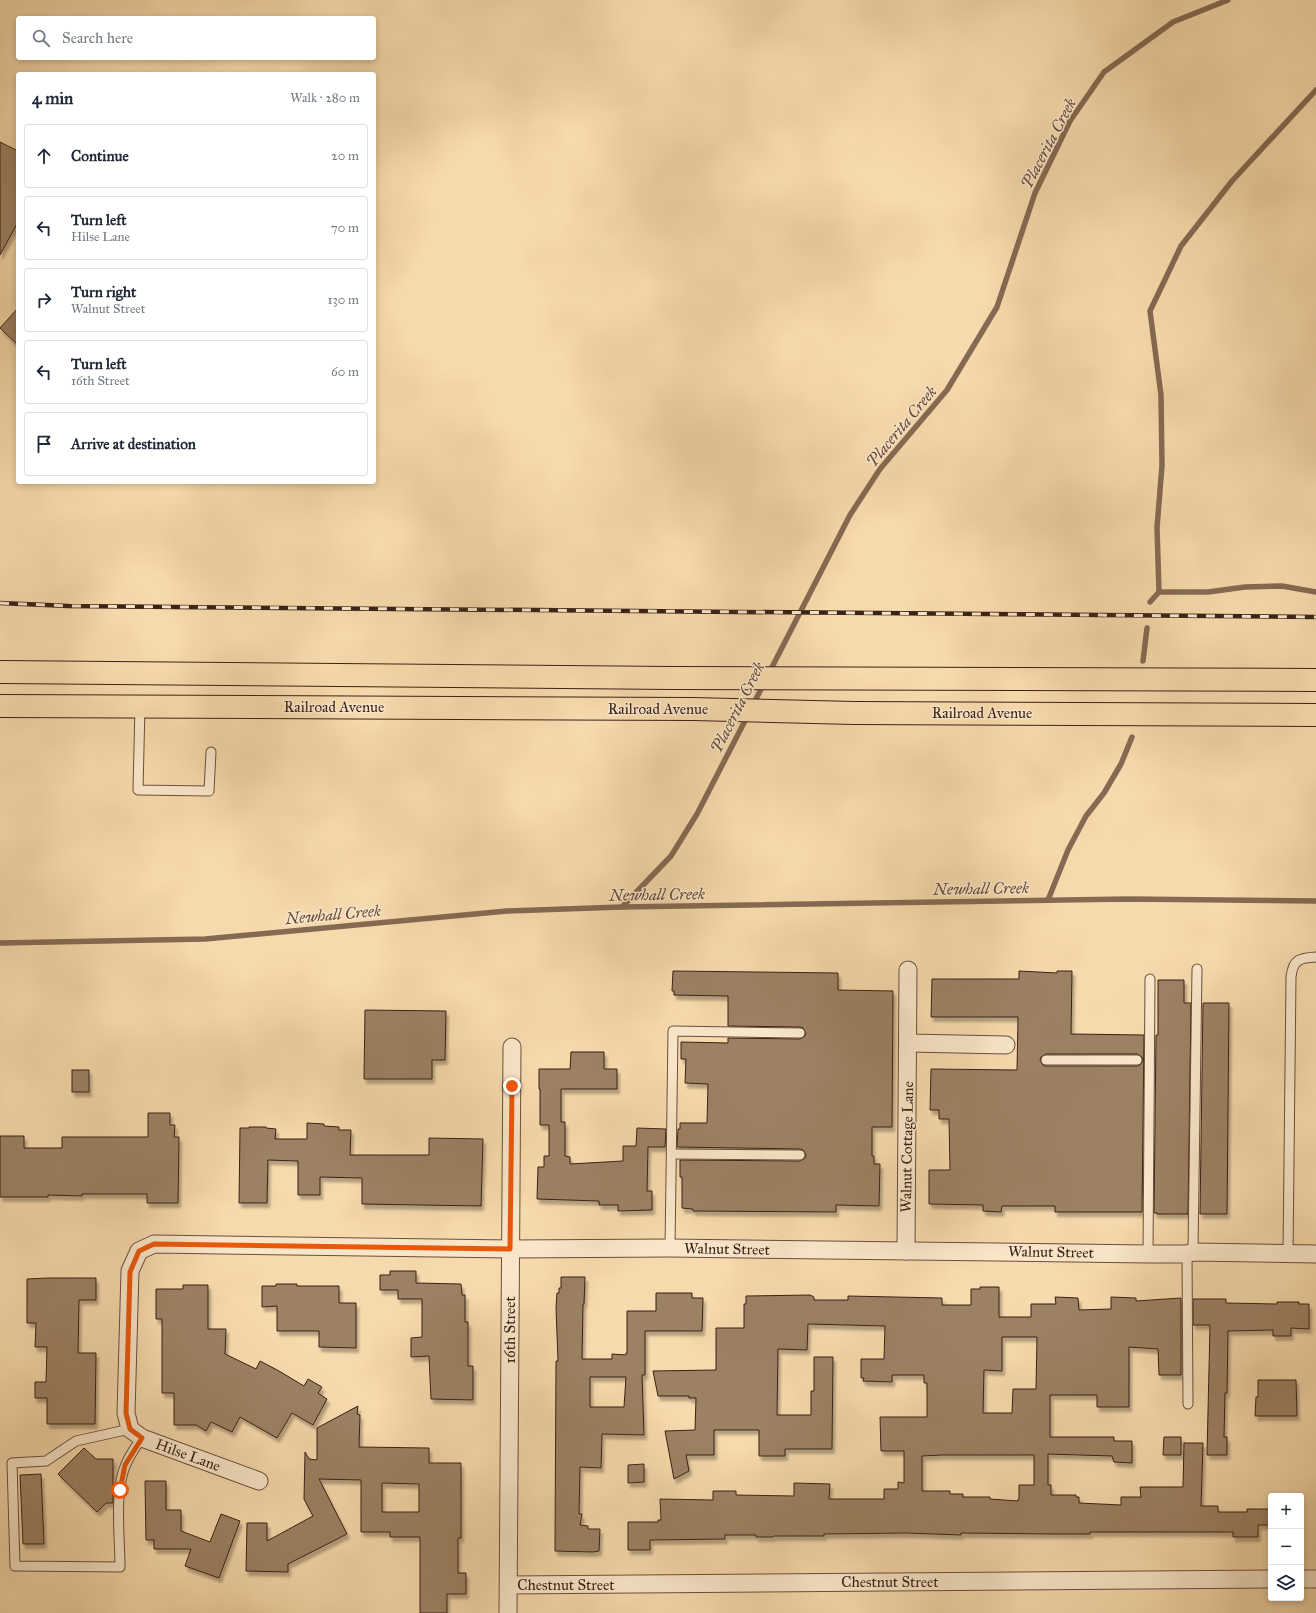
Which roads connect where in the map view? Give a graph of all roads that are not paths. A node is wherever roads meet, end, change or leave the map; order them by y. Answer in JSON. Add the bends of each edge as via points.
{"nodes":[{"id":1,"x":0,"y":672,"type":"edge"},
{"id":2,"x":1316,"y":680,"type":"edge"},
{"id":3,"x":0,"y":706,"type":"edge"},
{"id":4,"x":140,"y":706,"type":"junction"},
{"id":5,"x":1316,"y":715,"type":"edge"},
{"id":6,"x":210,"y":752,"type":"dead end"},
{"id":7,"x":1316,"y":957,"type":"edge"},
{"id":8,"x":1197,"y":969,"type":"dead end"},
{"id":9,"x":908,"y":970,"type":"dead end"},
{"id":10,"x":1150,"y":979,"type":"dead end"},
{"id":11,"x":800,"y":1034,"type":"dead end"},
{"id":12,"x":908,"y":1043,"type":"junction"},
{"id":13,"x":1006,"y":1045,"type":"dead end"},
{"id":14,"x":512,"y":1047,"type":"dead end"},
{"id":15,"x":1046,"y":1060,"type":"dead end"},
{"id":16,"x":1137,"y":1060,"type":"dead end"},
{"id":17,"x":672,"y":1154,"type":"junction"},
{"id":18,"x":800,"y":1155,"type":"dead end"},
{"id":19,"x":670,"y":1248,"type":"junction"},
{"id":20,"x":510,"y":1249,"type":"junction"},
{"id":21,"x":906,"y":1251,"type":"junction"},
{"id":22,"x":1190,"y":1253,"type":"junction"},
{"id":23,"x":1148,"y":1254,"type":"junction"},
{"id":24,"x":1288,"y":1254,"type":"junction"},
{"id":25,"x":1316,"y":1254,"type":"edge"},
{"id":26,"x":1188,"y":1404,"type":"dead end"},
{"id":27,"x":136,"y":1434,"type":"junction"},
{"id":28,"x":259,"y":1481,"type":"dead end"},
{"id":29,"x":1268,"y":1579,"type":"edge"},
{"id":30,"x":1304,"y":1579,"type":"edge"},
{"id":31,"x":1316,"y":1579,"type":"edge"},
{"id":32,"x":509,"y":1585,"type":"junction"},
{"id":33,"x":508,"y":1613,"type":"edge"}],
"edges":[{"from":1,"to":2,"type":"main road","name":"Railroad Avenue","via":[[820,679]]},
{"from":3,"to":4,"type":"main road","name":"Railroad Avenue"},
{"from":4,"to":5,"type":"main road","name":"Railroad Avenue"},
{"from":4,"to":6,"type":"lane","via":[[138,790],[209,791]]},
{"from":7,"to":24,"type":"lane","via":[[1303,958],[1296,962],[1291,977]]},
{"from":8,"to":22,"type":"lane"},
{"from":9,"to":12,"type":"street","name":"Walnut Cottage Lane"},
{"from":10,"to":23,"type":"lane"},
{"from":11,"to":17,"type":"lane","via":[[673,1031]]},
{"from":12,"to":13,"type":"street"},
{"from":12,"to":21,"type":"street","name":"Walnut Cottage Lane"},
{"from":14,"to":20,"type":"street","name":"16th Street"},
{"from":15,"to":16,"type":"lane"},
{"from":17,"to":18,"type":"lane"},
{"from":17,"to":19,"type":"lane"},
{"from":19,"to":20,"type":"street","name":"Walnut Street"},
{"from":19,"to":21,"type":"street","name":"Walnut Street"},
{"from":20,"to":27,"type":"street","name":"Walnut Street","via":[[154,1244],[139,1251],[130,1272],[126,1413]]},
{"from":20,"to":32,"type":"street","name":"16th Street"},
{"from":21,"to":23,"type":"street","name":"Walnut Street"},
{"from":22,"to":23,"type":"street","name":"Walnut Street"},
{"from":22,"to":24,"type":"street","name":"Walnut Street"},
{"from":22,"to":26,"type":"lane"},
{"from":24,"to":25,"type":"street","name":"Walnut Street"},
{"from":27,"to":27,"type":"lane","via":[[121,1479],[120,1567],[15,1566],[12,1463],[46,1461],[76,1441]]},
{"from":27,"to":28,"type":"street","name":"Hilse Lane"},
{"from":29,"to":32,"type":"street","name":"Chestnut Street"},
{"from":30,"to":31,"type":"street"},
{"from":32,"to":33,"type":"street","name":"16th Street"}]}
